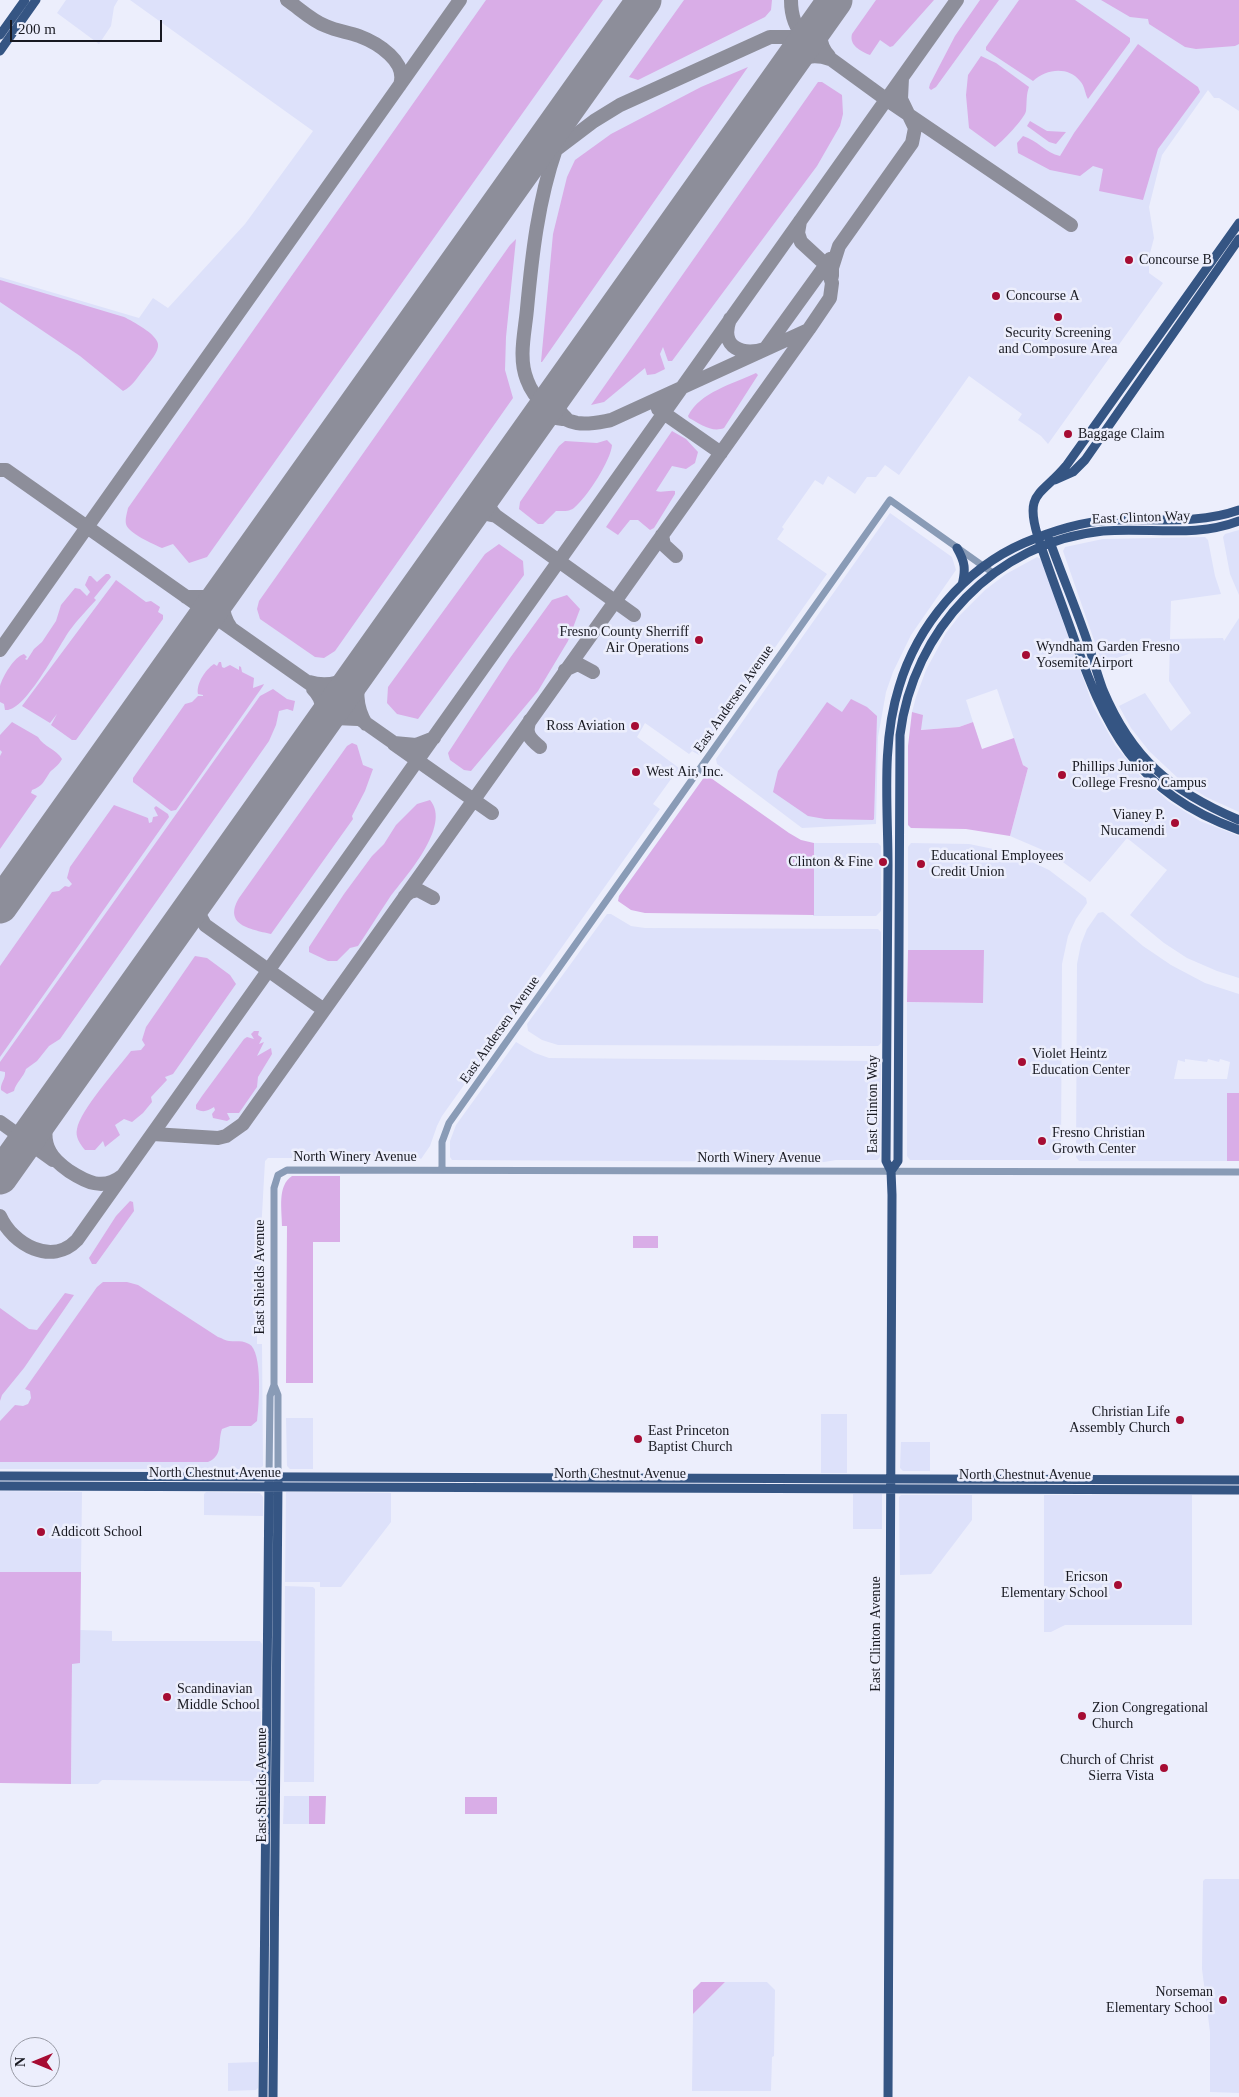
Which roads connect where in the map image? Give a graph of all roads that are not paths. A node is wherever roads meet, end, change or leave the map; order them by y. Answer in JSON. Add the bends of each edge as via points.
{"nodes":[{"id":1,"x":24,"y":0,"type":"edge"},
{"id":2,"x":36,"y":0,"type":"edge"},
{"id":3,"x":0,"y":35,"type":"edge"},
{"id":4,"x":0,"y":51,"type":"edge"},
{"id":5,"x":1239,"y":223,"type":"edge"},
{"id":6,"x":1239,"y":239,"type":"edge"},
{"id":7,"x":1187,"y":296,"type":"junction"},
{"id":8,"x":1196,"y":302,"type":"junction"},
{"id":9,"x":1050,"y":482,"type":"junction"},
{"id":10,"x":1239,"y":510,"type":"edge"},
{"id":11,"x":1239,"y":515,"type":"edge"},
{"id":12,"x":1239,"y":521,"type":"edge"},
{"id":13,"x":1214,"y":528,"type":"junction"},
{"id":14,"x":1042,"y":535,"type":"junction"},
{"id":15,"x":1046,"y":545,"type":"junction"},
{"id":16,"x":957,"y":548,"type":"junction"},
{"id":17,"x":984,"y":567,"type":"junction"},
{"id":18,"x":993,"y":573,"type":"junction"},
{"id":19,"x":962,"y":585,"type":"junction"},
{"id":20,"x":914,"y":650,"type":"junction"},
{"id":21,"x":1097,"y":688,"type":"junction"},
{"id":22,"x":905,"y":706,"type":"junction"},
{"id":23,"x":1239,"y":820,"type":"edge"},
{"id":24,"x":1239,"y":830,"type":"edge"},
{"id":25,"x":442,"y":1170,"type":"junction"},
{"id":26,"x":892,"y":1171,"type":"junction"},
{"id":27,"x":280,"y":1172,"type":"joint"},
{"id":28,"x":1239,"y":1172,"type":"edge"},
{"id":29,"x":0,"y":1476,"type":"edge"},
{"id":30,"x":406,"y":1478,"type":"junction"},
{"id":31,"x":1239,"y":1480,"type":"edge"},
{"id":32,"x":274,"y":1482,"type":"junction"},
{"id":33,"x":890,"y":1484,"type":"junction"},
{"id":34,"x":0,"y":1486,"type":"edge"},
{"id":35,"x":358,"y":1487,"type":"junction"},
{"id":36,"x":1239,"y":1490,"type":"edge"},
{"id":37,"x":265,"y":1898,"type":"junction"},
{"id":38,"x":274,"y":1938,"type":"junction"},
{"id":39,"x":264,"y":2097,"type":"edge"},
{"id":40,"x":273,"y":2097,"type":"edge"},
{"id":41,"x":888,"y":2097,"type":"edge"}],
"edges":[{"from":1,"to":3,"type":"main road"},
{"from":2,"to":4,"type":"main road"},
{"from":5,"to":7,"type":"main road"},
{"from":6,"to":8,"type":"main road"},
{"from":7,"to":8,"type":"main road"},
{"from":7,"to":9,"type":"main road","via":[[1066,466]]},
{"from":8,"to":9,"type":"main road","via":[[1085,460],[1073,472]]},
{"from":9,"to":14,"type":"main road","via":[[1032,508],[1033,519]]},
{"from":10,"to":14,"type":"main road","name":"East Clinton Way","via":[[1194,520],[1097,522]]},
{"from":11,"to":13,"type":"main road","via":[[1219,522]]},
{"from":12,"to":13,"type":"main road","name":"East Clinton Way"},
{"from":13,"to":15,"type":"main road","name":"East Clinton Way","via":[[1103,531]]},
{"from":14,"to":15,"type":"main road"},
{"from":14,"to":17,"type":"main road","name":"East Clinton Way"},
{"from":15,"to":18,"type":"main road","name":"East Clinton Way"},
{"from":15,"to":21,"type":"main road"},
{"from":16,"to":17,"type":"street","name":"East Andersen Avenue"},
{"from":16,"to":19,"type":"main road","via":[[965,564]]},
{"from":16,"to":25,"type":"street","name":"East Andersen Avenue","via":[[890,500],[449,1123],[442,1142]]},
{"from":17,"to":18,"type":"street","name":"East Andersen Avenue"},
{"from":17,"to":19,"type":"main road","name":"East Clinton Way"},
{"from":18,"to":22,"type":"main road","name":"East Clinton Way","via":[[963,599],[935,634],[918,666]]},
{"from":19,"to":20,"type":"main road","name":"East Clinton Way","via":[[934,616]]},
{"from":20,"to":22,"type":"main road","via":[[902,692]]},
{"from":20,"to":26,"type":"main road","name":"East Clinton Way","via":[[896,695],[888,744],[886,1161]]},
{"from":21,"to":23,"type":"main road","via":[[1135,748],[1160,775],[1204,806]]},
{"from":21,"to":24,"type":"main road","via":[[1110,726],[1146,774],[1174,798],[1214,821]]},
{"from":22,"to":26,"type":"main road","name":"East Clinton Way","via":[[899,768],[898,1161]]},
{"from":25,"to":26,"type":"street","name":"North Winery Avenue"},
{"from":25,"to":27,"type":"street","name":"North Winery Avenue","via":[[294,1168]]},
{"from":26,"to":28,"type":"street","name":"North Winery Avenue"},
{"from":26,"to":33,"type":"main road","name":"East Clinton Avenue"},
{"from":27,"to":32,"type":"street","name":"East Shields Avenue","via":[[274,1188],[274,1385],[270,1396]]},
{"from":29,"to":32,"type":"main road","name":"North Chestnut Avenue"},
{"from":30,"to":32,"type":"main road","name":"North Chestnut Avenue"},
{"from":30,"to":33,"type":"main road","name":"North Chestnut Avenue"},
{"from":30,"to":35,"type":"main road","via":[[362,1482]]},
{"from":31,"to":33,"type":"main road","name":"North Chestnut Avenue"},
{"from":32,"to":34,"type":"main road","name":"North Chestnut Avenue"},
{"from":32,"to":35,"type":"main road","name":"North Chestnut Avenue"},
{"from":32,"to":37,"type":"main road","name":"East Shields Avenue"},
{"from":32,"to":38,"type":"main road","name":"East Shields Avenue"},
{"from":33,"to":35,"type":"main road","name":"North Chestnut Avenue"},
{"from":33,"to":36,"type":"main road","name":"North Chestnut Avenue"},
{"from":33,"to":41,"type":"main road","name":"East Clinton Avenue"},
{"from":37,"to":38,"type":"main road","via":[[270,1902]]},
{"from":37,"to":39,"type":"main road","name":"East Shields Avenue"},
{"from":38,"to":40,"type":"main road","name":"East Shields Avenue"}]}
